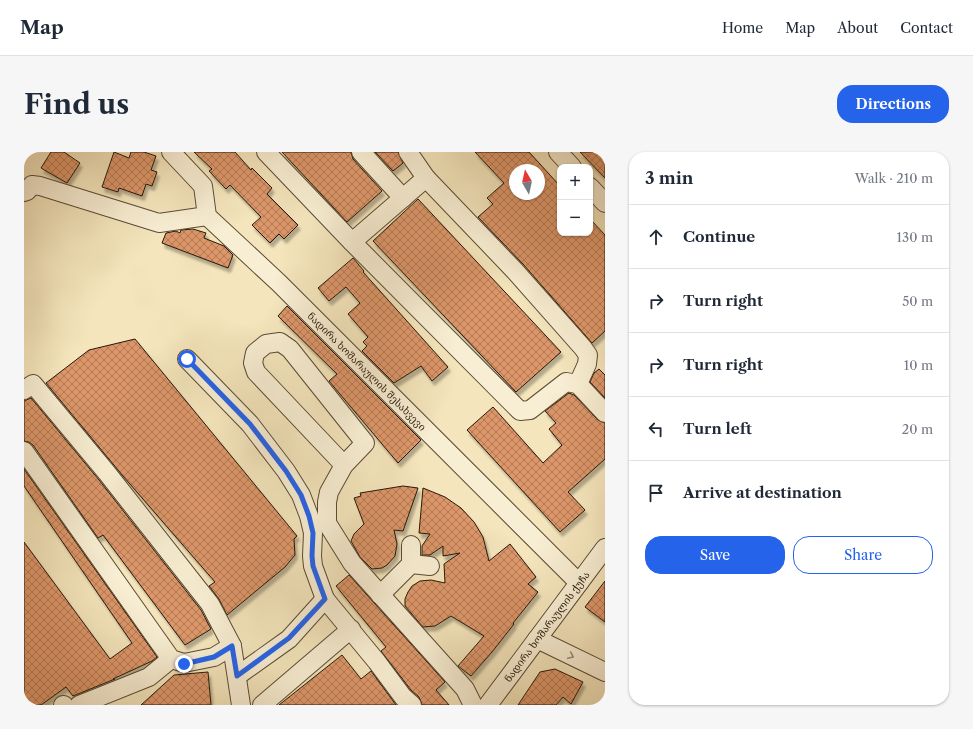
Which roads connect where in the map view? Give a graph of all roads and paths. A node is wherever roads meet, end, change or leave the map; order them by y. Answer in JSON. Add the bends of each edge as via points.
{"nodes":[{"id":1,"x":171,"y":152,"type":"edge"},
{"id":2,"x":266,"y":152,"type":"edge"},
{"id":3,"x":361,"y":152,"type":"edge"},
{"id":4,"x":408,"y":152,"type":"edge"},
{"id":5,"x":558,"y":152,"type":"edge"},
{"id":6,"x":569,"y":164,"type":"edge"},
{"id":7,"x":426,"y":178,"type":"junction"},
{"id":8,"x":593,"y":190,"type":"edge"},
{"id":9,"x":24,"y":192,"type":"edge"},
{"id":10,"x":403,"y":198,"type":"junction"},
{"id":11,"x":605,"y":203,"type":"edge"},
{"id":12,"x":207,"y":216,"type":"junction"},
{"id":13,"x":352,"y":242,"type":"junction"},
{"id":14,"x":187,"y":359,"type":"dead end"},
{"id":15,"x":578,"y":384,"type":"junction"},
{"id":16,"x":24,"y":390,"type":"edge"},
{"id":17,"x":605,"y":413,"type":"edge"},
{"id":18,"x":24,"y":450,"type":"edge"},
{"id":19,"x":344,"y":465,"type":"junction"},
{"id":20,"x":411,"y":546,"type":"dead end"},
{"id":21,"x":605,"y":548,"type":"edge"},
{"id":22,"x":411,"y":564,"type":"junction"},
{"id":23,"x":430,"y":566,"type":"dead end"},
{"id":24,"x":579,"y":583,"type":"junction"},
{"id":25,"x":380,"y":595,"type":"junction"},
{"id":26,"x":325,"y":599,"type":"junction"},
{"id":27,"x":351,"y":629,"type":"junction"},
{"id":28,"x":537,"y":639,"type":"junction"},
{"id":29,"x":232,"y":646,"type":"junction"},
{"id":30,"x":171,"y":659,"type":"junction"},
{"id":31,"x":605,"y":672,"type":"edge"},
{"id":32,"x":237,"y":676,"type":"junction"},
{"id":33,"x":79,"y":705,"type":"edge"},
{"id":34,"x":241,"y":705,"type":"edge"},
{"id":35,"x":262,"y":705,"type":"edge"},
{"id":36,"x":412,"y":705,"type":"edge"},
{"id":37,"x":474,"y":705,"type":"edge"},
{"id":38,"x":488,"y":705,"type":"edge"}],
"edges":[{"from":1,"to":12,"type":"street","via":[[203,186]]},
{"from":2,"to":13,"type":"street"},
{"from":3,"to":10,"type":"street"},
{"from":4,"to":7,"type":"street"},
{"from":5,"to":6,"type":"street"},
{"from":7,"to":10,"type":"street"},
{"from":7,"to":15,"type":"street","via":[[515,271],[588,355]]},
{"from":8,"to":11,"type":"street"},
{"from":9,"to":12,"type":"street","via":[[32,185],[40,186],[159,223]]},
{"from":10,"to":13,"type":"street"},
{"from":12,"to":24,"type":"street","name":"ნადირა ხოშარაულის შესახვევი","via":[[285,289]]},
{"from":13,"to":15,"type":"street","via":[[520,411],[530,410],[538,405],[566,382]]},
{"from":14,"to":26,"type":"street","via":[[250,424],[301,495],[313,533],[313,566]]},
{"from":15,"to":17,"type":"street"},
{"from":16,"to":29,"type":"street","via":[[33,384],[107,473],[210,604]]},
{"from":18,"to":30,"type":"street"},
{"from":19,"to":19,"type":"street","via":[[365,443],[290,349],[280,342],[266,344],[255,354],[253,363],[256,372]]},
{"from":19,"to":25,"type":"street","via":[[329,492],[327,523],[352,563]]},
{"from":20,"to":22,"type":"street"},
{"from":21,"to":24,"type":"street","name":"ნადირა ხოშარაულის ქუჩა"},
{"from":22,"to":23,"type":"street"},
{"from":22,"to":25,"type":"street"},
{"from":24,"to":28,"type":"street","name":"ნადირა ხოშარაულის ქუჩა"},
{"from":25,"to":37,"type":"street","via":[[465,689]]},
{"from":26,"to":27,"type":"street"},
{"from":26,"to":32,"type":"street","via":[[289,638]]},
{"from":27,"to":35,"type":"street"},
{"from":27,"to":36,"type":"street","via":[[403,697]]},
{"from":28,"to":31,"type":"street","one_way":true},
{"from":28,"to":38,"type":"street","name":"ნადირა ხოშარაულის ქუჩა"},
{"from":29,"to":30,"type":"street","via":[[214,657],[184,664]]},
{"from":29,"to":32,"type":"street"},
{"from":30,"to":33,"type":"street","via":[[149,677]]},
{"from":32,"to":34,"type":"street"}]}
